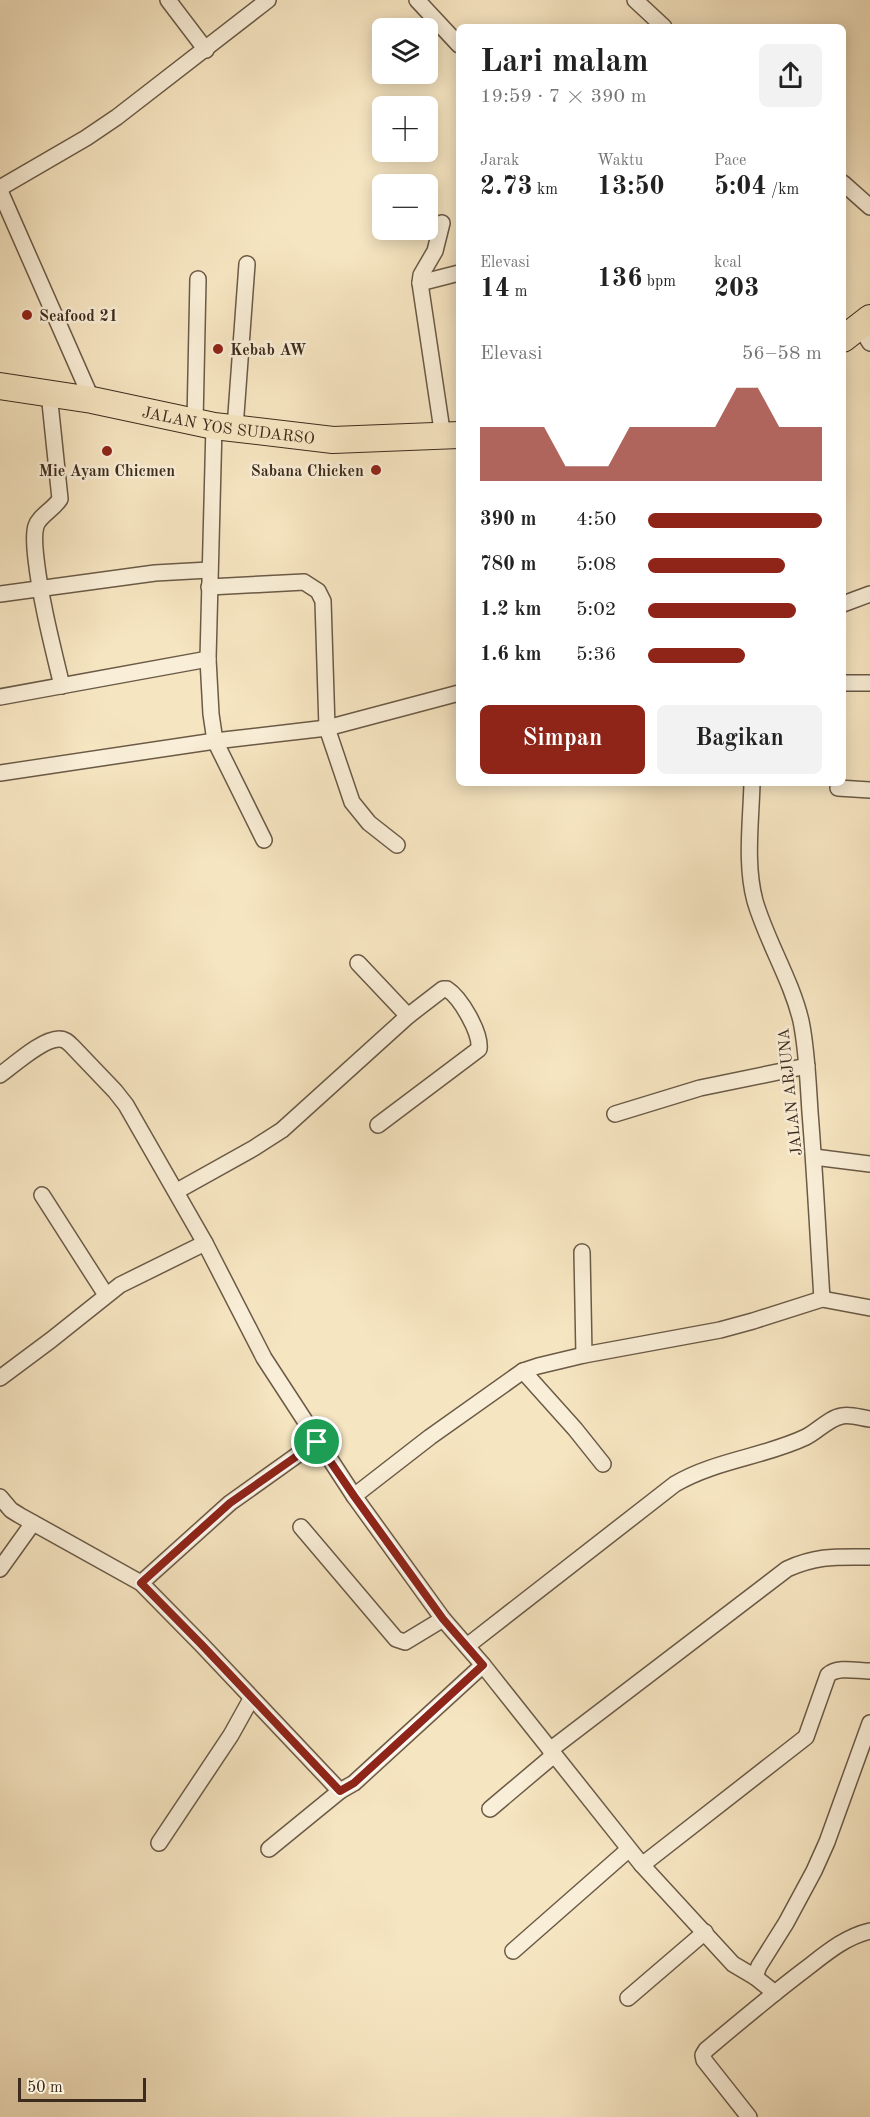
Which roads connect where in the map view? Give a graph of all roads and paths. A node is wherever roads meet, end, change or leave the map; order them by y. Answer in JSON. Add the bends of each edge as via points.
{"nodes":[{"id":1,"x":168,"y":0,"type":"edge"},
{"id":2,"x":268,"y":0,"type":"edge"},
{"id":3,"x":417,"y":0,"type":"edge"},
{"id":4,"x":634,"y":0,"type":"edge"},
{"id":5,"x":657,"y":24,"type":"edge"},
{"id":6,"x":456,"y":42,"type":"edge"},
{"id":7,"x":206,"y":50,"type":"junction"},
{"id":8,"x":846,"y":186,"type":"edge"},
{"id":9,"x":0,"y":189,"type":"edge"},
{"id":10,"x":870,"y":207,"type":"edge"},
{"id":11,"x":442,"y":223,"type":"dead end"},
{"id":12,"x":247,"y":264,"type":"dead end"},
{"id":13,"x":456,"y":274,"type":"edge"},
{"id":14,"x":198,"y":279,"type":"dead end"},
{"id":15,"x":420,"y":283,"type":"junction"},
{"id":16,"x":0,"y":386,"type":"edge"},
{"id":17,"x":49,"y":393,"type":"junction"},
{"id":18,"x":92,"y":400,"type":"junction"},
{"id":19,"x":214,"y":425,"type":"junction"},
{"id":20,"x":451,"y":436,"type":"edge"},
{"id":21,"x":209,"y":570,"type":"junction"},
{"id":22,"x":209,"y":587,"type":"junction"},
{"id":23,"x":39,"y":589,"type":"junction"},
{"id":24,"x":0,"y":594,"type":"edge"},
{"id":25,"x":870,"y":594,"type":"edge"},
{"id":26,"x":846,"y":603,"type":"edge"},
{"id":27,"x":208,"y":659,"type":"junction"},
{"id":28,"x":846,"y":683,"type":"edge"},
{"id":29,"x":870,"y":683,"type":"edge"},
{"id":30,"x":62,"y":686,"type":"junction"},
{"id":31,"x":456,"y":694,"type":"edge"},
{"id":32,"x":0,"y":698,"type":"edge"},
{"id":33,"x":327,"y":728,"type":"junction"},
{"id":34,"x":215,"y":741,"type":"junction"},
{"id":35,"x":0,"y":773,"type":"edge"},
{"id":36,"x":752,"y":786,"type":"edge"},
{"id":37,"x":838,"y":788,"type":"dead end"},
{"id":38,"x":870,"y":790,"type":"edge"},
{"id":39,"x":264,"y":840,"type":"dead end"},
{"id":40,"x":397,"y":845,"type":"dead end"},
{"id":41,"x":358,"y":963,"type":"dead end"},
{"id":42,"x":408,"y":1016,"type":"junction"},
{"id":43,"x":807,"y":1066,"type":"junction"},
{"id":44,"x":0,"y":1075,"type":"edge"},
{"id":45,"x":615,"y":1114,"type":"dead end"},
{"id":46,"x":378,"y":1125,"type":"dead end"},
{"id":47,"x":814,"y":1157,"type":"junction"},
{"id":48,"x":870,"y":1164,"type":"edge"},
{"id":49,"x":177,"y":1191,"type":"junction"},
{"id":50,"x":42,"y":1195,"type":"dead end"},
{"id":51,"x":205,"y":1243,"type":"junction"},
{"id":52,"x":582,"y":1252,"type":"dead end"},
{"id":53,"x":106,"y":1295,"type":"junction"},
{"id":54,"x":822,"y":1299,"type":"junction"},
{"id":55,"x":870,"y":1308,"type":"edge"},
{"id":56,"x":584,"y":1355,"type":"junction"},
{"id":57,"x":523,"y":1371,"type":"junction"},
{"id":58,"x":0,"y":1378,"type":"edge"},
{"id":59,"x":870,"y":1419,"type":"edge"},
{"id":60,"x":317,"y":1442,"type":"junction"},
{"id":61,"x":603,"y":1464,"type":"dead end"},
{"id":62,"x":354,"y":1496,"type":"junction"},
{"id":63,"x":0,"y":1497,"type":"edge"},
{"id":64,"x":33,"y":1523,"type":"junction"},
{"id":65,"x":301,"y":1527,"type":"dead end"},
{"id":66,"x":870,"y":1557,"type":"edge"},
{"id":67,"x":0,"y":1569,"type":"edge"},
{"id":68,"x":141,"y":1583,"type":"junction"},
{"id":69,"x":443,"y":1619,"type":"junction"},
{"id":70,"x":467,"y":1646,"type":"junction"},
{"id":71,"x":483,"y":1665,"type":"junction"},
{"id":72,"x":870,"y":1671,"type":"edge"},
{"id":73,"x":251,"y":1699,"type":"junction"},
{"id":74,"x":870,"y":1723,"type":"edge"},
{"id":75,"x":552,"y":1753,"type":"junction"},
{"id":76,"x":340,"y":1791,"type":"junction"},
{"id":77,"x":490,"y":1809,"type":"dead end"},
{"id":78,"x":159,"y":1843,"type":"dead end"},
{"id":79,"x":269,"y":1848,"type":"dead end"},
{"id":80,"x":628,"y":1850,"type":"junction"},
{"id":81,"x":642,"y":1865,"type":"junction"},
{"id":82,"x":870,"y":1931,"type":"edge"},
{"id":83,"x":705,"y":1932,"type":"junction"},
{"id":84,"x":513,"y":1951,"type":"dead end"},
{"id":85,"x":755,"y":1977,"type":"junction"},
{"id":86,"x":775,"y":1993,"type":"junction"},
{"id":87,"x":628,"y":1998,"type":"dead end"},
{"id":88,"x":749,"y":2117,"type":"edge"}],
"edges":[{"from":1,"to":7,"type":"street"},
{"from":2,"to":7,"type":"street"},
{"from":3,"to":6,"type":"street"},
{"from":4,"to":5,"type":"street"},
{"from":7,"to":9,"type":"street","via":[[86,138]]},
{"from":8,"to":10,"type":"street"},
{"from":9,"to":18,"type":"street"},
{"from":11,"to":15,"type":"street","via":[[435,251]]},
{"from":12,"to":19,"type":"street"},
{"from":13,"to":15,"type":"street"},
{"from":14,"to":19,"type":"street"},
{"from":15,"to":20,"type":"street"},
{"from":16,"to":17,"type":"highway","name":"JALAN YOS SUDARSO"},
{"from":17,"to":18,"type":"highway","name":"JALAN YOS SUDARSO"},
{"from":17,"to":23,"type":"street","via":[[60,499],[35,529]]},
{"from":18,"to":19,"type":"highway","name":"JALAN YOS SUDARSO"},
{"from":19,"to":20,"type":"highway","name":"JALAN YOS SUDARSO","via":[[333,440]]},
{"from":19,"to":21,"type":"street"},
{"from":21,"to":22,"type":"street"},
{"from":21,"to":23,"type":"street","via":[[155,573]]},
{"from":22,"to":27,"type":"street"},
{"from":22,"to":33,"type":"street","via":[[304,582],[318,591],[323,601]]},
{"from":23,"to":24,"type":"street"},
{"from":23,"to":30,"type":"street"},
{"from":25,"to":26,"type":"street"},
{"from":27,"to":30,"type":"street"},
{"from":27,"to":34,"type":"street"},
{"from":28,"to":29,"type":"street"},
{"from":30,"to":32,"type":"street"},
{"from":31,"to":33,"type":"street"},
{"from":33,"to":34,"type":"street"},
{"from":33,"to":40,"type":"street","via":[[352,802],[369,823]]},
{"from":34,"to":35,"type":"street"},
{"from":34,"to":39,"type":"street"},
{"from":36,"to":43,"type":"street","name":"JALAN ARJUNA","via":[[752,885],[801,1022]]},
{"from":37,"to":38,"type":"street"},
{"from":41,"to":42,"type":"street"},
{"from":42,"to":46,"type":"street","via":[[447,989],[476,1030],[479,1049]]},
{"from":42,"to":49,"type":"street","via":[[282,1130]]},
{"from":43,"to":45,"type":"street","via":[[700,1088]]},
{"from":43,"to":47,"type":"street","name":"JALAN ARJUNA"},
{"from":44,"to":49,"type":"street","via":[[50,1041],[65,1040],[126,1105]]},
{"from":47,"to":48,"type":"street"},
{"from":47,"to":54,"type":"street","name":"JALAN ARJUNA"},
{"from":49,"to":51,"type":"street"},
{"from":50,"to":53,"type":"street"},
{"from":51,"to":53,"type":"street","via":[[139,1274]]},
{"from":51,"to":60,"type":"street","via":[[256,1347]]},
{"from":52,"to":56,"type":"street"},
{"from":53,"to":58,"type":"street"},
{"from":54,"to":55,"type":"street"},
{"from":54,"to":56,"type":"street","via":[[720,1330]]},
{"from":56,"to":57,"type":"street"},
{"from":57,"to":61,"type":"street"},
{"from":57,"to":62,"type":"street"},
{"from":59,"to":70,"type":"street","via":[[835,1418],[797,1441],[690,1475]]},
{"from":60,"to":62,"type":"street"},
{"from":60,"to":68,"type":"street","via":[[230,1503]]},
{"from":62,"to":69,"type":"street"},
{"from":63,"to":64,"type":"street","via":[[11,1510]]},
{"from":64,"to":67,"type":"street"},
{"from":64,"to":68,"type":"street"},
{"from":65,"to":69,"type":"street","via":[[396,1639],[405,1642]]},
{"from":66,"to":75,"type":"street","via":[[822,1557],[787,1569]]},
{"from":68,"to":73,"type":"street"},
{"from":69,"to":70,"type":"street"},
{"from":70,"to":71,"type":"street"},
{"from":71,"to":75,"type":"street"},
{"from":71,"to":76,"type":"street","via":[[354,1783]]},
{"from":72,"to":81,"type":"street","via":[[841,1670],[828,1674],[806,1737]]},
{"from":73,"to":76,"type":"street"},
{"from":73,"to":78,"type":"street"},
{"from":74,"to":85,"type":"street","via":[[823,1852]]},
{"from":75,"to":77,"type":"street"},
{"from":75,"to":80,"type":"street"},
{"from":76,"to":79,"type":"street"},
{"from":80,"to":81,"type":"street"},
{"from":80,"to":84,"type":"street"},
{"from":81,"to":83,"type":"street"},
{"from":82,"to":86,"type":"street","via":[[842,1941]]},
{"from":83,"to":85,"type":"street","via":[[733,1964]]},
{"from":83,"to":87,"type":"street"},
{"from":85,"to":86,"type":"street"},
{"from":86,"to":88,"type":"street","via":[[703,2055]]}]}
